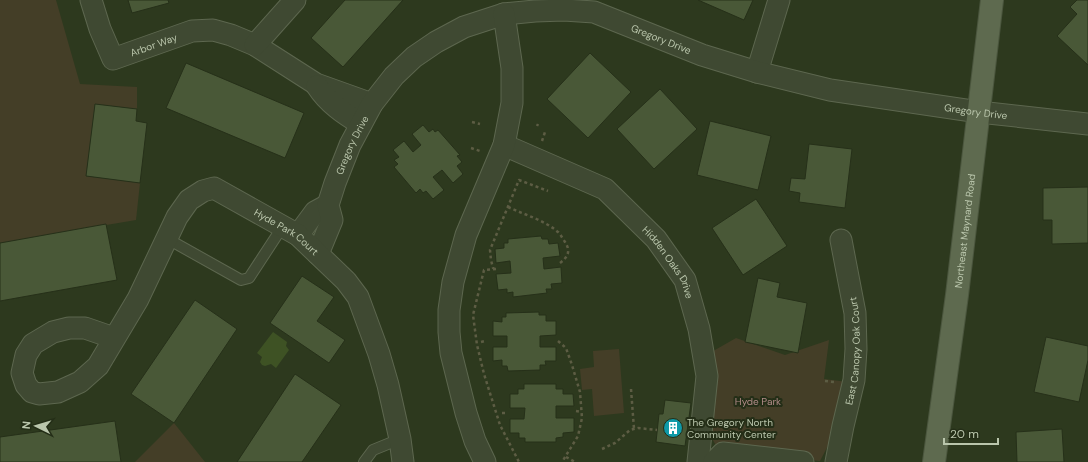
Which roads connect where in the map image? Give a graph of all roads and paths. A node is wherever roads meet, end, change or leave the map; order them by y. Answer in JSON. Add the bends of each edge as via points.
{"nodes":[{"id":1,"x":91,"y":0,"type":"edge"},
{"id":2,"x":296,"y":0,"type":"edge"},
{"id":3,"x":779,"y":0,"type":"edge"},
{"id":4,"x":992,"y":0,"type":"edge"},
{"id":5,"x":504,"y":14,"type":"junction"},
{"id":6,"x":254,"y":45,"type":"junction"},
{"id":7,"x":757,"y":72,"type":"junction"},
{"id":8,"x":316,"y":84,"type":"junction"},
{"id":9,"x":372,"y":104,"type":"junction"},
{"id":10,"x":979,"y":112,"type":"junction"},
{"id":11,"x":472,"y":122,"type":"dead end"},
{"id":12,"x":361,"y":124,"type":"junction"},
{"id":13,"x":480,"y":124,"type":"dead end"},
{"id":14,"x":1088,"y":124,"type":"edge"},
{"id":15,"x":504,"y":145,"type":"junction"},
{"id":16,"x":548,"y":191,"type":"dead end"},
{"id":17,"x":328,"y":205,"type":"junction"},
{"id":18,"x":508,"y":207,"type":"junction"},
{"id":19,"x":291,"y":231,"type":"junction"},
{"id":20,"x":166,"y":238,"type":"junction"},
{"id":21,"x":841,"y":240,"type":"dead end"},
{"id":22,"x":318,"y":254,"type":"junction"},
{"id":23,"x":560,"y":263,"type":"dead end"},
{"id":24,"x":114,"y":338,"type":"dead end"},
{"id":25,"x":485,"y":341,"type":"dead end"},
{"id":26,"x":558,"y":341,"type":"dead end"},
{"id":27,"x":472,"y":342,"type":"dead end"},
{"id":28,"x":476,"y":342,"type":"junction"},
{"id":29,"x":481,"y":342,"type":"dead end"},
{"id":30,"x":631,"y":389,"type":"dead end"},
{"id":31,"x":576,"y":411,"type":"dead end"},
{"id":32,"x":581,"y":412,"type":"junction"},
{"id":33,"x":506,"y":413,"type":"dead end"},
{"id":34,"x":502,"y":414,"type":"dead end"},
{"id":35,"x":634,"y":429,"type":"junction"},
{"id":36,"x":657,"y":430,"type":"dead end"},
{"id":37,"x":400,"y":439,"type":"junction"},
{"id":38,"x":602,"y":449,"type":"dead end"},
{"id":39,"x":566,"y":457,"type":"junction"},
{"id":40,"x":707,"y":461,"type":"edge"},
{"id":41,"x":364,"y":462,"type":"edge"},
{"id":42,"x":403,"y":462,"type":"edge"},
{"id":43,"x":485,"y":462,"type":"edge"},
{"id":44,"x":518,"y":462,"type":"edge"},
{"id":45,"x":562,"y":462,"type":"edge"},
{"id":46,"x":575,"y":462,"type":"edge"},
{"id":47,"x":803,"y":462,"type":"edge"},
{"id":48,"x":836,"y":462,"type":"edge"},
{"id":49,"x":934,"y":462,"type":"edge"}],
"edges":[{"from":1,"to":6,"type":"street","name":"Arbor Way","via":[[113,59],[192,31],[213,30]]},
{"from":2,"to":6,"type":"street"},
{"from":3,"to":7,"type":"street"},
{"from":4,"to":10,"type":"main road","name":"Northeast Maynard Road"},
{"from":5,"to":7,"type":"street","name":"Gregory Drive","via":[[535,10],[594,12],[702,55]]},
{"from":5,"to":9,"type":"street","name":"Gregory Drive","via":[[464,27],[436,42],[414,57],[394,76]]},
{"from":5,"to":15,"type":"street","via":[[512,68],[512,96]]},
{"from":6,"to":8,"type":"street"},
{"from":7,"to":10,"type":"street","name":"Gregory Drive","via":[[830,90]]},
{"from":8,"to":9,"type":"street"},
{"from":8,"to":12,"type":"street","via":[[324,97]]},
{"from":9,"to":12,"type":"street","name":"Gregory Drive"},
{"from":10,"to":14,"type":"street","name":"Gregory Drive"},
{"from":10,"to":49,"type":"main road","name":"Northeast Maynard Road"},
{"from":11,"to":13,"type":"path"},
{"from":12,"to":17,"type":"street","name":"Gregory Drive","via":[[350,145]]},
{"from":15,"to":40,"type":"street","name":"Hidden Oaks Drive","via":[[605,189],[656,239],[685,280],[700,329],[707,376]]},
{"from":15,"to":43,"type":"street","via":[[466,235],[453,282],[449,310],[453,360],[466,413]]},
{"from":16,"to":18,"type":"path","via":[[519,180]]},
{"from":17,"to":19,"type":"street"},
{"from":17,"to":22,"type":"street","name":"Gregory Drive","via":[[332,220]]},
{"from":18,"to":23,"type":"path","via":[[559,233],[568,247],[569,254]]},
{"from":18,"to":28,"type":"path","via":[[490,250],[493,268],[496,269],[484,270],[481,280],[473,315]]},
{"from":19,"to":20,"type":"lane","via":[[249,278],[241,280]]},
{"from":19,"to":20,"type":"street","name":"Hyde Park Court","via":[[214,188],[202,191],[189,200]]},
{"from":19,"to":22,"type":"street","name":"Hyde Park Court"},
{"from":20,"to":24,"type":"street","name":"Hyde Park Court","via":[[138,299]]},
{"from":21,"to":48,"type":"street","name":"East Canopy Oak Court","via":[[855,313],[856,349],[854,380]]},
{"from":22,"to":37,"type":"street","name":"Hyde Park Court","via":[[346,281],[358,297],[379,354]]},
{"from":25,"to":29,"type":"path"},
{"from":26,"to":32,"type":"path","via":[[566,348],[572,365],[580,392]]},
{"from":27,"to":28,"type":"path"},
{"from":28,"to":44,"type":"path","via":[[500,425]]},
{"from":30,"to":35,"type":"path"},
{"from":31,"to":32,"type":"path"},
{"from":32,"to":39,"type":"path","via":[[578,436]]},
{"from":33,"to":34,"type":"path"},
{"from":35,"to":36,"type":"path"},
{"from":35,"to":38,"type":"path"},
{"from":37,"to":41,"type":"lane","via":[[373,450]]},
{"from":37,"to":42,"type":"street","name":"Hyde Park Court"},
{"from":39,"to":45,"type":"path"},
{"from":39,"to":46,"type":"path"},
{"from":40,"to":47,"type":"street","via":[[722,452]]}]}
